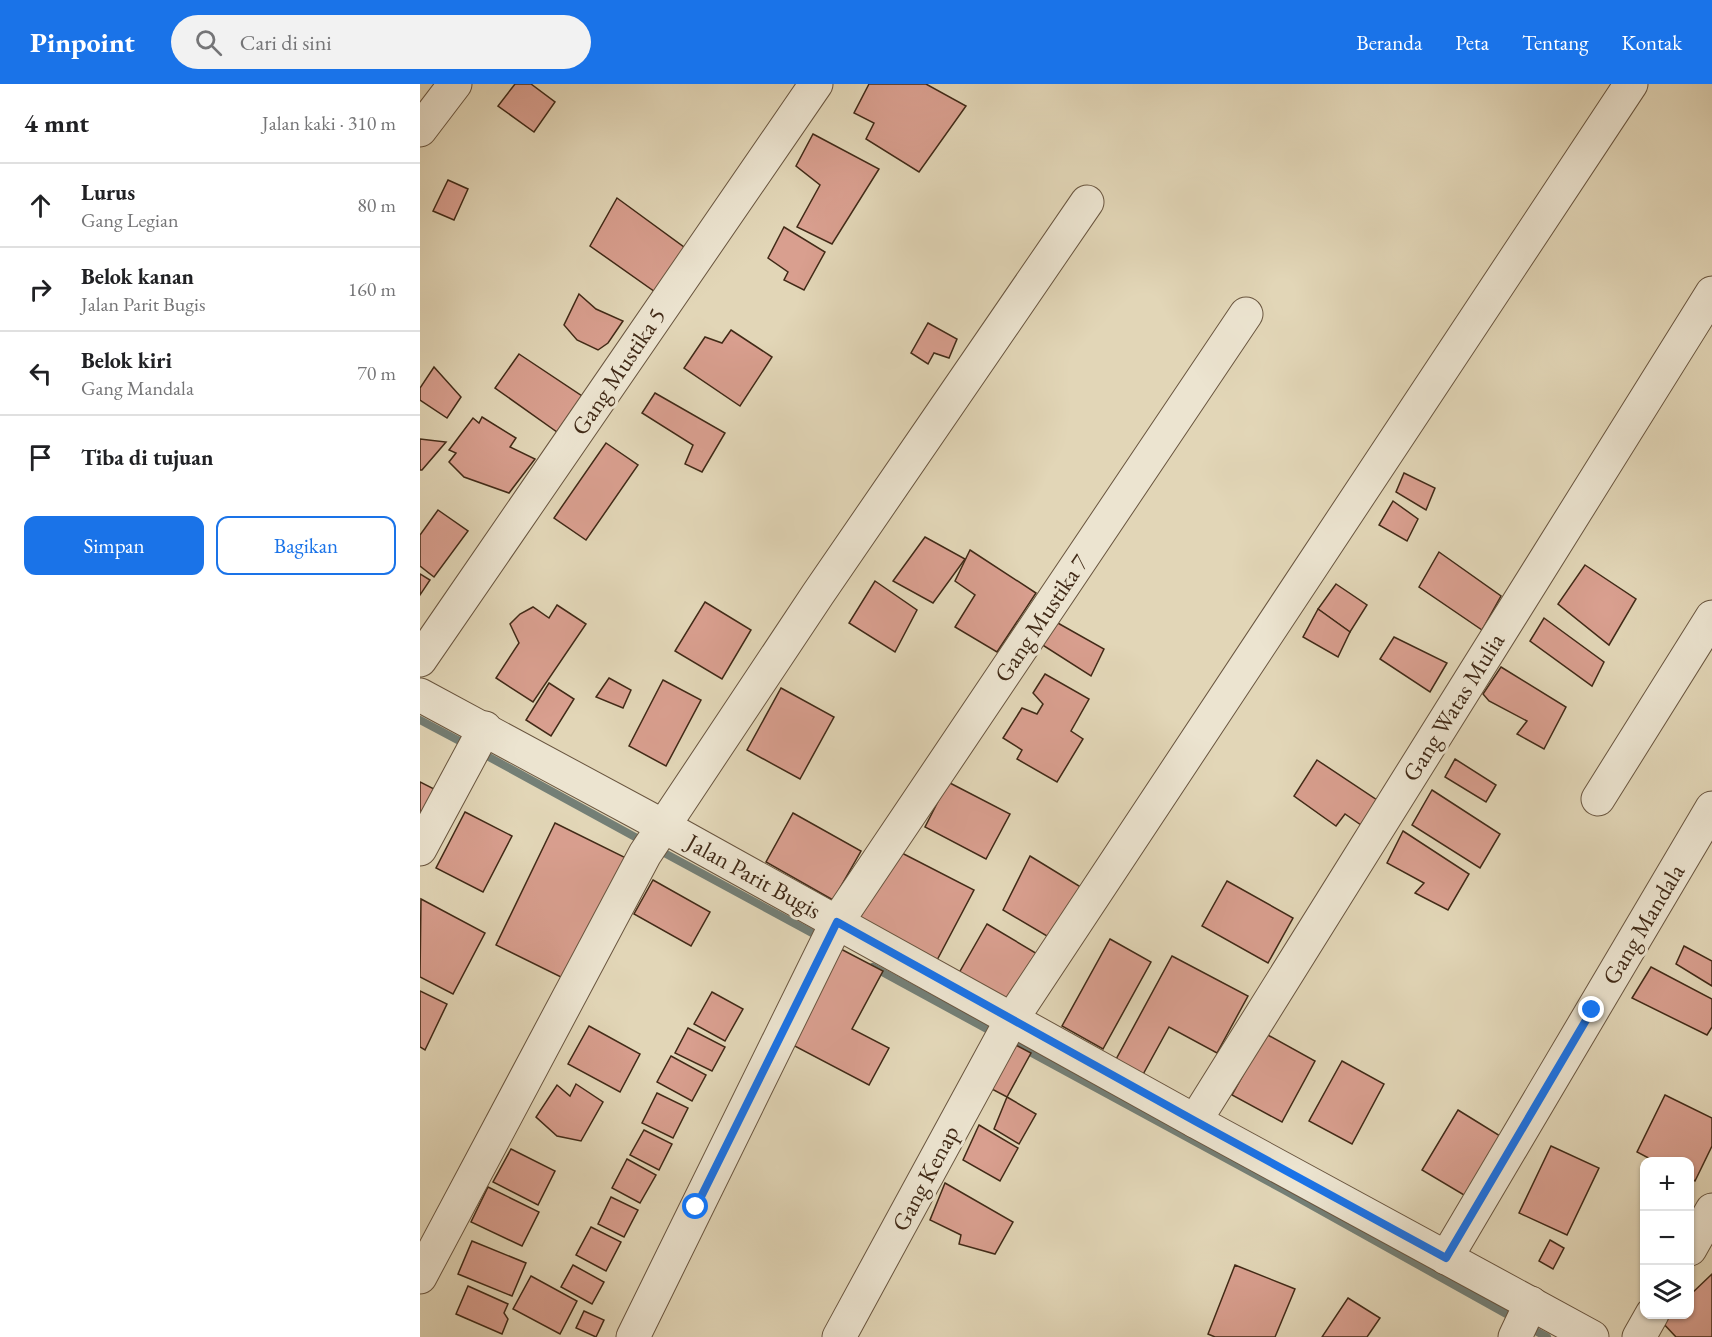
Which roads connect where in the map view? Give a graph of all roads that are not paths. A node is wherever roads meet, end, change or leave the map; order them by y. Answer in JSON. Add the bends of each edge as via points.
{"nodes":[{"id":1,"x":455,"y":84,"type":"edge"},
{"id":2,"x":816,"y":84,"type":"edge"},
{"id":3,"x":1631,"y":84,"type":"edge"},
{"id":4,"x":420,"y":130,"type":"edge"},
{"id":5,"x":1087,"y":202,"type":"dead end"},
{"id":6,"x":1712,"y":293,"type":"edge"},
{"id":7,"x":1246,"y":314,"type":"dead end"},
{"id":8,"x":1712,"y":617,"type":"edge"},
{"id":9,"x":420,"y":660,"type":"edge"},
{"id":10,"x":420,"y":695,"type":"edge"},
{"id":11,"x":477,"y":742,"type":"junction"},
{"id":12,"x":1598,"y":799,"type":"dead end"},
{"id":13,"x":1712,"y":808,"type":"edge"},
{"id":14,"x":655,"y":838,"type":"junction"},
{"id":15,"x":420,"y":849,"type":"edge"},
{"id":16,"x":829,"y":936,"type":"junction"},
{"id":17,"x":1011,"y":1020,"type":"junction"},
{"id":18,"x":1195,"y":1121,"type":"junction"},
{"id":19,"x":1712,"y":1210,"type":"edge"},
{"id":20,"x":1694,"y":1241,"type":"edge"},
{"id":21,"x":1446,"y":1258,"type":"junction"},
{"id":22,"x":420,"y":1277,"type":"edge"},
{"id":23,"x":1531,"y":1303,"type":"junction"},
{"id":24,"x":1649,"y":1319,"type":"edge"},
{"id":25,"x":633,"y":1337,"type":"edge"},
{"id":26,"x":839,"y":1337,"type":"edge"},
{"id":27,"x":1515,"y":1337,"type":"edge"},
{"id":28,"x":1592,"y":1337,"type":"edge"},
{"id":29,"x":1639,"y":1337,"type":"edge"}],
"edges":[{"from":1,"to":4,"type":"street"},
{"from":2,"to":9,"type":"street","name":"Gang Mustika 5"},
{"from":3,"to":17,"type":"street","name":"Gang Kenap"},
{"from":5,"to":14,"type":"street"},
{"from":6,"to":18,"type":"street","name":"Gang Watas Mulia"},
{"from":7,"to":16,"type":"street","name":"Gang Mustika 7"},
{"from":8,"to":12,"type":"street"},
{"from":10,"to":11,"type":"street","name":"Jalan Parit Bugis"},
{"from":11,"to":14,"type":"street","name":"Jalan Parit Bugis"},
{"from":11,"to":15,"type":"street"},
{"from":13,"to":21,"type":"street","name":"Gang Mandala"},
{"from":14,"to":16,"type":"street","name":"Jalan Parit Bugis"},
{"from":14,"to":22,"type":"street"},
{"from":16,"to":17,"type":"street","name":"Jalan Parit Bugis"},
{"from":16,"to":25,"type":"street","name":"Gang Mustika 7"},
{"from":17,"to":18,"type":"street","name":"Jalan Parit Bugis"},
{"from":17,"to":26,"type":"street","name":"Gang Kenap"},
{"from":18,"to":21,"type":"street","name":"Jalan Parit Bugis"},
{"from":19,"to":20,"type":"street"},
{"from":21,"to":23,"type":"street","name":"Jalan Parit Bugis"},
{"from":23,"to":27,"type":"street"},
{"from":23,"to":28,"type":"street","name":"Jalan Parit Bugis"},
{"from":24,"to":29,"type":"street"}]}
